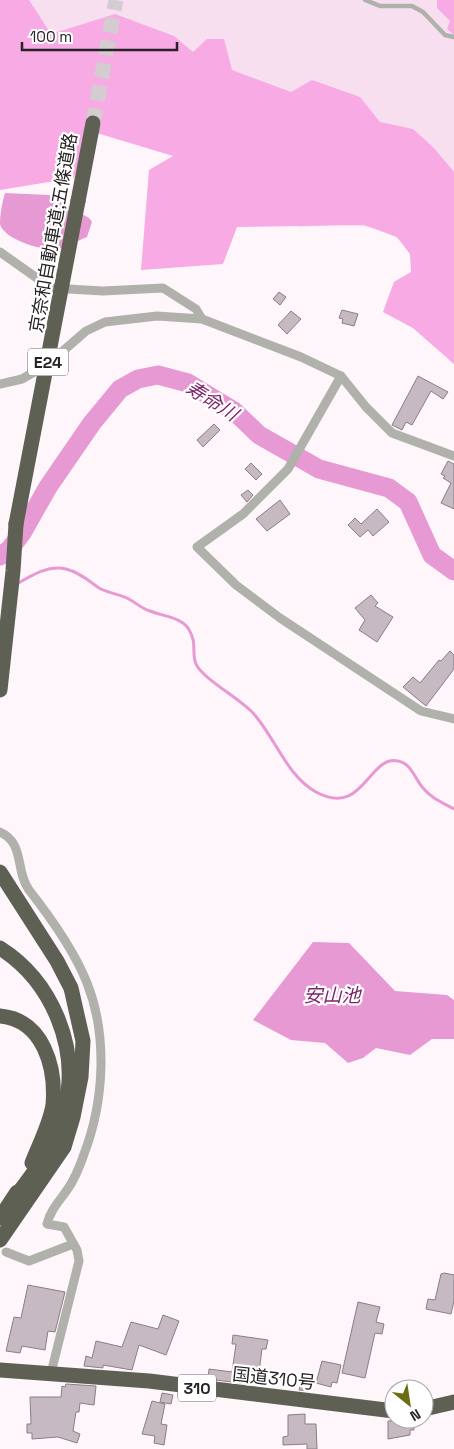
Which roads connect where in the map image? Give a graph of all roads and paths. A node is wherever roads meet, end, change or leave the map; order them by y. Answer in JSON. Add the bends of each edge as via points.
{"nodes":[{"id":1,"x":365,"y":0,"type":"edge"},
{"id":2,"x":454,"y":37,"type":"edge"},
{"id":3,"x":93,"y":122,"type":"tunnel mouth"},
{"id":4,"x":0,"y":252,"type":"edge"},
{"id":5,"x":202,"y":319,"type":"junction"},
{"id":6,"x":341,"y":376,"type":"junction"},
{"id":7,"x":0,"y":384,"type":"edge"},
{"id":8,"x":454,"y":456,"type":"edge"},
{"id":9,"x":16,"y":524,"type":"junction"},
{"id":10,"x":0,"y":615,"type":"edge"},
{"id":11,"x":0,"y":690,"type":"edge"},
{"id":12,"x":454,"y":720,"type":"edge"},
{"id":13,"x":0,"y":832,"type":"edge"},
{"id":14,"x":0,"y":872,"type":"edge"},
{"id":15,"x":0,"y":938,"type":"edge"},
{"id":16,"x":0,"y":948,"type":"edge"},
{"id":17,"x":0,"y":1016,"type":"edge"},
{"id":18,"x":81,"y":1076,"type":"junction"},
{"id":19,"x":13,"y":1200,"type":"junction"},
{"id":20,"x":0,"y":1218,"type":"edge"},
{"id":21,"x":73,"y":1244,"type":"junction"},
{"id":22,"x":3,"y":1246,"type":"edge"},
{"id":23,"x":0,"y":1370,"type":"edge"},
{"id":24,"x":51,"y":1373,"type":"junction"},
{"id":25,"x":454,"y":1402,"type":"edge"},
{"id":26,"x":434,"y":1407,"type":"edge"},
{"id":27,"x":384,"y":1410,"type":"edge"}],
"edges":[{"from":1,"to":2,"type":"lane","via":[[380,6],[412,6],[423,12],[445,35]]},
{"from":3,"to":9,"type":"highway","name":"京奈和自動車道;五條道路","number":"E24","bridge":true},
{"from":4,"to":5,"type":"street","via":[[51,288],[103,291],[163,288],[196,309]]},
{"from":5,"to":6,"type":"street"},
{"from":5,"to":7,"type":"street","via":[[157,316],[106,322],[86,331],[48,364],[22,379]]},
{"from":6,"to":8,"type":"street","via":[[392,433]]},
{"from":6,"to":12,"type":"street","via":[[288,469],[243,514],[197,547],[236,585],[280,618],[421,711]]},
{"from":9,"to":10,"type":"highway","name":"京奈和自動車道;五條道路","number":"E24"},
{"from":9,"to":11,"type":"highway","via":[[14,571]]},
{"from":13,"to":21,"type":"street","via":[[14,843],[28,888],[54,924],[87,982],[98,1021],[100,1075],[94,1126],[72,1183],[50,1213],[47,1224],[64,1227]]},
{"from":14,"to":18,"type":"highway","via":[[43,936],[70,988],[84,1041]]},
{"from":15,"to":18,"type":"highway","via":[[28,958],[47,980],[72,1035]]},
{"from":16,"to":19,"type":"highway","via":[[24,967],[44,990],[58,1018],[67,1062],[66,1108],[52,1144]]},
{"from":17,"to":19,"type":"highway","via":[[16,1020],[39,1038],[50,1061],[53,1079],[52,1106],[30,1166]]},
{"from":18,"to":22,"type":"highway","via":[[64,1147]]},
{"from":19,"to":20,"type":"highway"},
{"from":21,"to":22,"type":"street","via":[[29,1261]]},
{"from":21,"to":24,"type":"street","via":[[79,1261]]},
{"from":23,"to":24,"type":"highway","name":"国道310号","number":"310"},
{"from":24,"to":27,"type":"highway","name":"国道310号","number":"310","via":[[149,1381]]},
{"from":25,"to":26,"type":"highway"}]}
